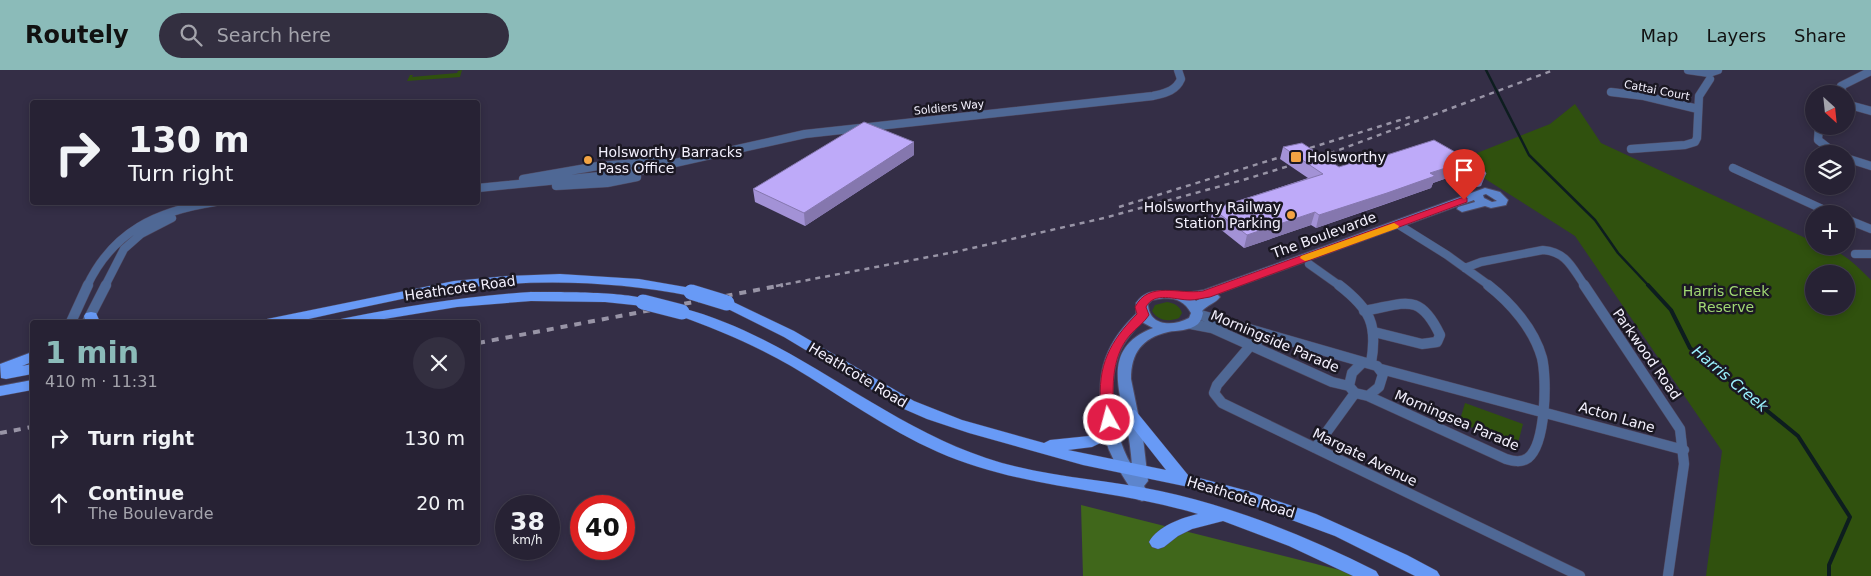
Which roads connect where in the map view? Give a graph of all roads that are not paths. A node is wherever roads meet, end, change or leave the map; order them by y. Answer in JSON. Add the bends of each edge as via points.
{"nodes":[{"id":1,"x":1178,"y":70,"type":"edge"},
{"id":2,"x":1688,"y":70,"type":"edge"},
{"id":3,"x":1718,"y":70,"type":"edge"},
{"id":4,"x":1856,"y":70,"type":"edge"},
{"id":5,"x":1868,"y":73,"type":"edge"},
{"id":6,"x":1708,"y":76,"type":"junction"},
{"id":7,"x":1852,"y":85,"type":"edge"},
{"id":8,"x":1611,"y":92,"type":"dead end"},
{"id":9,"x":1855,"y":107,"type":"edge"},
{"id":10,"x":1698,"y":109,"type":"junction"},
{"id":11,"x":1871,"y":111,"type":"edge"},
{"id":12,"x":1818,"y":135,"type":"edge"},
{"id":13,"x":1824,"y":145,"type":"edge"},
{"id":14,"x":1631,"y":149,"type":"dead end"},
{"id":15,"x":704,"y":156,"type":"junction"},
{"id":16,"x":1855,"y":161,"type":"edge"},
{"id":17,"x":1871,"y":166,"type":"edge"},
{"id":18,"x":1733,"y":168,"type":"dead end"},
{"id":19,"x":496,"y":186,"type":"junction"},
{"id":20,"x":480,"y":188,"type":"edge"},
{"id":21,"x":1480,"y":199,"type":"dead end"},
{"id":22,"x":200,"y":205,"type":"edge"},
{"id":23,"x":212,"y":205,"type":"edge"},
{"id":24,"x":1813,"y":205,"type":"edge"},
{"id":25,"x":1855,"y":223,"type":"edge"},
{"id":26,"x":1855,"y":224,"type":"edge"},
{"id":27,"x":1402,"y":227,"type":"junction"},
{"id":28,"x":1871,"y":229,"type":"edge"},
{"id":29,"x":1871,"y":232,"type":"edge"},
{"id":30,"x":1855,"y":254,"type":"dead end"},
{"id":31,"x":1871,"y":254,"type":"edge"},
{"id":32,"x":1309,"y":264,"type":"junction"},
{"id":33,"x":1465,"y":268,"type":"junction"},
{"id":34,"x":1180,"y":296,"type":"junction"},
{"id":35,"x":643,"y":302,"type":"joint"},
{"id":36,"x":1364,"y":311,"type":"junction"},
{"id":37,"x":1143,"y":315,"type":"junction"},
{"id":38,"x":1194,"y":315,"type":"junction"},
{"id":39,"x":72,"y":320,"type":"edge"},
{"id":40,"x":90,"y":320,"type":"edge"},
{"id":41,"x":282,"y":320,"type":"edge"},
{"id":42,"x":357,"y":320,"type":"edge"},
{"id":43,"x":1166,"y":328,"type":"junction"},
{"id":44,"x":1374,"y":332,"type":"junction"},
{"id":45,"x":1268,"y":335,"type":"junction"},
{"id":46,"x":1251,"y":345,"type":"junction"},
{"id":47,"x":30,"y":358,"type":"edge"},
{"id":48,"x":1367,"y":363,"type":"junction"},
{"id":49,"x":0,"y":369,"type":"edge"},
{"id":50,"x":30,"y":369,"type":"edge"},
{"id":51,"x":1381,"y":369,"type":"junction"},
{"id":52,"x":0,"y":375,"type":"edge"},
{"id":53,"x":30,"y":385,"type":"edge"},
{"id":54,"x":1352,"y":389,"type":"junction"},
{"id":55,"x":0,"y":390,"type":"edge"},
{"id":56,"x":1368,"y":396,"type":"junction"},
{"id":57,"x":1544,"y":411,"type":"junction"},
{"id":58,"x":1130,"y":414,"type":"junction"},
{"id":59,"x":1112,"y":431,"type":"junction"},
{"id":60,"x":1039,"y":447,"type":"junction"},
{"id":61,"x":1315,"y":448,"type":"junction"},
{"id":62,"x":1684,"y":450,"type":"junction"},
{"id":63,"x":1133,"y":470,"type":"junction"},
{"id":64,"x":1182,"y":479,"type":"junction"},
{"id":65,"x":1142,"y":495,"type":"junction"},
{"id":66,"x":1222,"y":516,"type":"junction"},
{"id":67,"x":1158,"y":542,"type":"dead end"},
{"id":68,"x":1370,"y":576,"type":"edge"},
{"id":69,"x":1431,"y":576,"type":"edge"},
{"id":70,"x":1580,"y":576,"type":"edge"},
{"id":71,"x":1668,"y":576,"type":"edge"}],
"edges":[{"from":1,"to":15,"type":"street","name":"Soldiers Way","via":[[1181,79],[1178,86],[1153,96],[805,134]]},
{"from":2,"to":6,"type":"street"},
{"from":3,"to":6,"type":"street"},
{"from":4,"to":5,"type":"street"},
{"from":5,"to":7,"type":"street"},
{"from":6,"to":10,"type":"street","via":[[1699,96]]},
{"from":8,"to":10,"type":"street","name":"Cattai Court"},
{"from":9,"to":11,"type":"street"},
{"from":10,"to":14,"type":"street","via":[[1698,138],[1693,143]]},
{"from":12,"to":13,"type":"street","via":[[1818,140]]},
{"from":15,"to":19,"type":"street","name":"Soldiers Way"},
{"from":15,"to":19,"type":"street","name":"Soldiers Way","via":[[638,177],[607,183]]},
{"from":16,"to":17,"type":"street"},
{"from":18,"to":24,"type":"street"},
{"from":19,"to":20,"type":"street","name":"Soldiers Way"},
{"from":21,"to":27,"type":"street","name":"The Boulevarde"},
{"from":22,"to":39,"type":"street","via":[[158,218],[121,239],[101,260]]},
{"from":23,"to":40,"type":"street","via":[[181,214],[132,241],[117,261]]},
{"from":25,"to":28,"type":"street"},
{"from":26,"to":29,"type":"street"},
{"from":27,"to":32,"type":"street","name":"The Boulevarde"},
{"from":27,"to":33,"type":"street"},
{"from":27,"to":34,"type":"street","name":"The Boulevarde","via":[[1206,294]]},
{"from":30,"to":31,"type":"street"},
{"from":32,"to":36,"type":"street","via":[[1349,294]]},
{"from":32,"to":38,"type":"street","name":"The Boulevarde","via":[[1207,300]]},
{"from":33,"to":57,"type":"street","via":[[1501,295],[1529,332],[1544,367]]},
{"from":33,"to":62,"type":"street","name":"Parkwood Road","via":[[1543,250],[1564,256],[1676,422]]},
{"from":34,"to":37,"type":"street","via":[[1166,293],[1148,297],[1141,307]]},
{"from":34,"to":38,"type":"street","via":[[1187,300]]},
{"from":35,"to":42,"type":"main road","name":"Heathcote Road","via":[[584,296],[502,297]]},
{"from":35,"to":65,"type":"main road","name":"Heathcote Road","bridge":true,"via":[[716,322],[748,337],[899,425],[981,462],[1055,481]]},
{"from":36,"to":44,"type":"street"},
{"from":36,"to":44,"type":"street","via":[[1403,302],[1413,303],[1426,310],[1440,335],[1437,342],[1428,344]]},
{"from":37,"to":43,"type":"street","via":[[1152,323]]},
{"from":37,"to":59,"type":"street","via":[[1124,334],[1111,357],[1106,402]]},
{"from":38,"to":43,"type":"street","via":[[1177,328]]},
{"from":38,"to":45,"type":"street","name":"Morningside Parade"},
{"from":38,"to":46,"type":"street","name":"Morningside Parade","via":[[1212,328]]},
{"from":41,"to":60,"type":"main road","name":"Heathcote Road","bridge":true,"via":[[447,288],[518,279],[579,278],[664,286],[728,303],[932,416]]},
{"from":43,"to":58,"type":"street","via":[[1144,336],[1125,360],[1123,382]]},
{"from":44,"to":48,"type":"street","via":[[1374,345]]},
{"from":45,"to":46,"type":"street","name":"Margate Avenue"},
{"from":45,"to":48,"type":"street","name":"Morningside Parade"},
{"from":46,"to":54,"type":"street","name":"Morningside Parade"},
{"from":46,"to":61,"type":"street","name":"Margate Avenue","via":[[1216,385],[1215,396],[1227,406]]},
{"from":47,"to":49,"type":"main road"},
{"from":48,"to":51,"type":"street"},
{"from":48,"to":54,"type":"street","via":[[1352,374]]},
{"from":50,"to":52,"type":"main road"},
{"from":51,"to":56,"type":"street","via":[[1383,374],[1379,387]]},
{"from":51,"to":57,"type":"street","name":"Morningsea Parade"},
{"from":53,"to":55,"type":"main road"},
{"from":54,"to":56,"type":"street"},
{"from":54,"to":61,"type":"street"},
{"from":56,"to":57,"type":"street","name":"Morningsea Parade","via":[[1519,462],[1532,455]]},
{"from":57,"to":62,"type":"street","name":"Acton Lane"},
{"from":58,"to":63,"type":"street","via":[[1138,448]]},
{"from":58,"to":64,"type":"main road"},
{"from":59,"to":60,"type":"main road","via":[[1085,443]]},
{"from":59,"to":63,"type":"street","via":[[1116,451]]},
{"from":60,"to":63,"type":"main road","name":"Heathcote Road"},
{"from":61,"to":70,"type":"street","name":"Margate Avenue"},
{"from":62,"to":71,"type":"street","name":"Parkwood Road"},
{"from":63,"to":64,"type":"main road","name":"Heathcote Road"},
{"from":63,"to":65,"type":"street"},
{"from":64,"to":69,"type":"main road","name":"Heathcote Road","via":[[1294,512],[1368,543]]},
{"from":65,"to":66,"type":"main road","name":"Heathcote Road","via":[[1176,501]]},
{"from":66,"to":67,"type":"main road","via":[[1180,526]]},
{"from":66,"to":68,"type":"main road","name":"Heathcote Road","via":[[1282,537]]}]}
